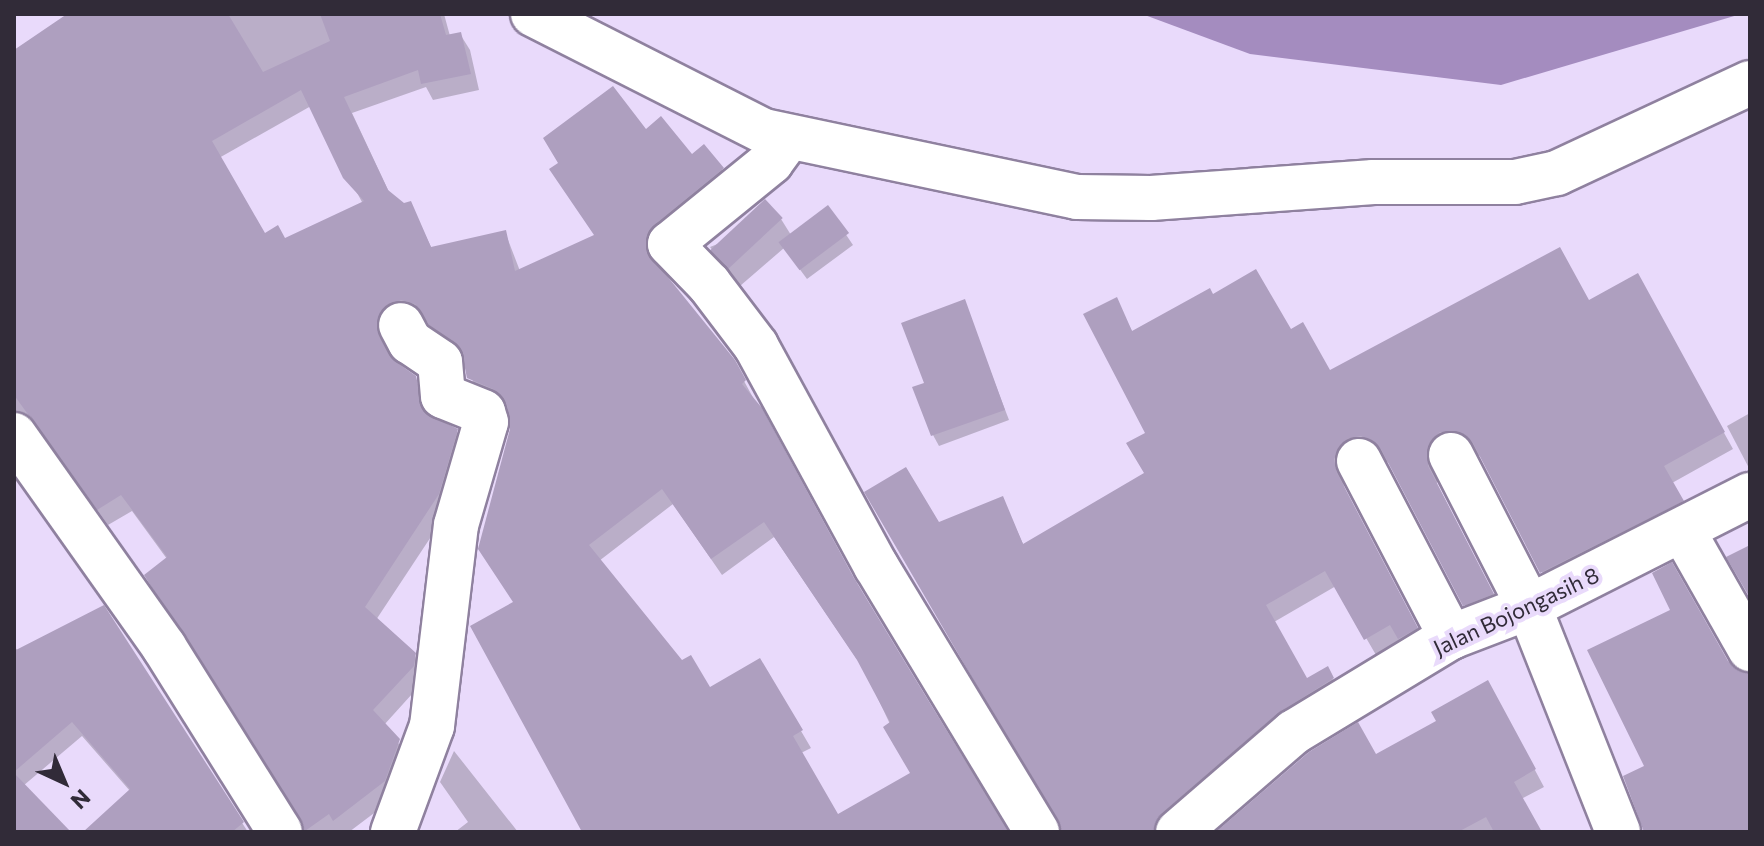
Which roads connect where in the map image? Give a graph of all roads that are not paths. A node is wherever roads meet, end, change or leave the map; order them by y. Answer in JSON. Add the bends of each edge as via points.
{"nodes":[{"id":1,"x":533,"y":14,"type":"edge"},
{"id":2,"x":1750,"y":83,"type":"edge"},
{"id":3,"x":789,"y":137,"type":"junction"},
{"id":4,"x":401,"y":325,"type":"dead end"},
{"id":5,"x":14,"y":435,"type":"edge"},
{"id":6,"x":1451,"y":455,"type":"dead end"},
{"id":7,"x":1359,"y":461,"type":"dead end"},
{"id":8,"x":1750,"y":495,"type":"edge"},
{"id":9,"x":1683,"y":531,"type":"junction"},
{"id":10,"x":1529,"y":607,"type":"junction"},
{"id":11,"x":1451,"y":637,"type":"junction"},
{"id":12,"x":1750,"y":649,"type":"edge"},
{"id":13,"x":280,"y":832,"type":"edge"},
{"id":14,"x":393,"y":832,"type":"edge"},
{"id":15,"x":1037,"y":832,"type":"edge"},
{"id":16,"x":1178,"y":832,"type":"edge"},
{"id":17,"x":1618,"y":832,"type":"edge"}],
"edges":[{"from":1,"to":3,"type":"street","via":[[655,80],[764,131]]},
{"from":2,"to":3,"type":"street","via":[[1557,173],[1515,182],[1373,182],[1151,198],[1077,197]]},
{"from":3,"to":15,"type":"street","via":[[771,162],[670,244],[709,284],[756,346],[817,465]]},
{"from":4,"to":14,"type":"street","via":[[410,342],[440,362],[443,396],[483,412],[486,422],[456,525],[432,726]]},
{"from":5,"to":13,"type":"street","via":[[164,647]]},
{"from":6,"to":10,"type":"street"},
{"from":7,"to":11,"type":"street"},
{"from":8,"to":9,"type":"street","name":"Jalan Bojongasih 8"},
{"from":9,"to":10,"type":"street","name":"Jalan Bojongasih 8"},
{"from":9,"to":12,"type":"street"},
{"from":10,"to":11,"type":"street","name":"Jalan Bojongasih 8"},
{"from":10,"to":17,"type":"street"},
{"from":11,"to":16,"type":"street","name":"Jalan Bojongasih 8","via":[[1294,732]]}]}
